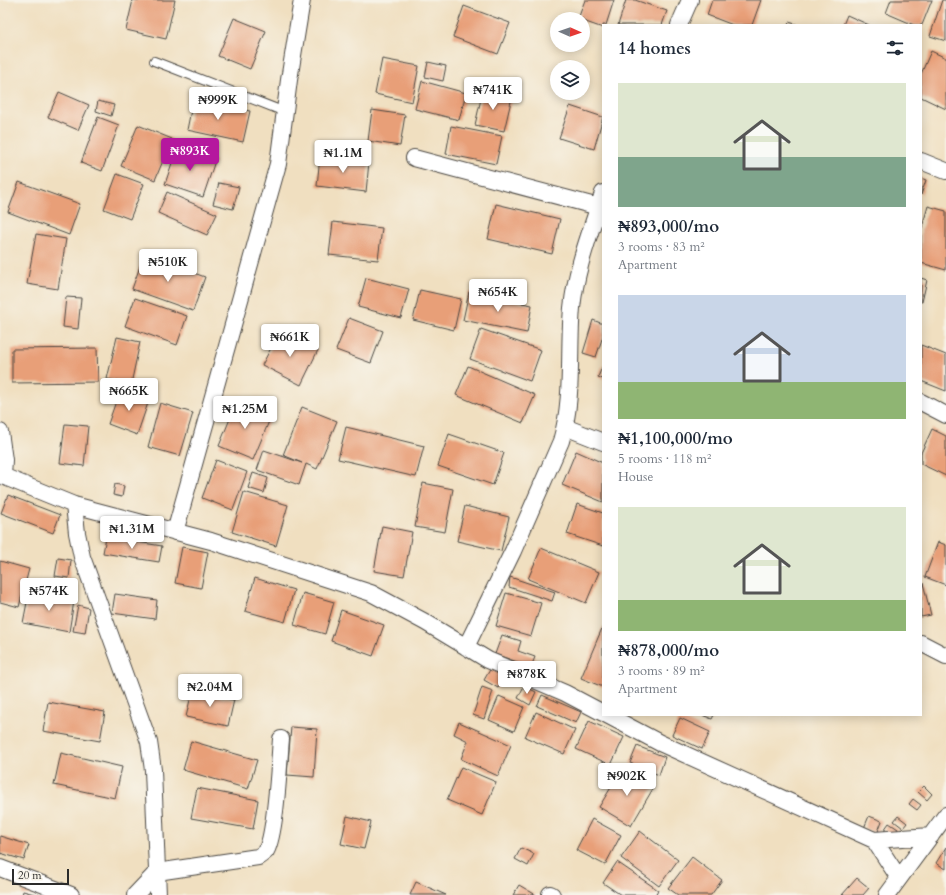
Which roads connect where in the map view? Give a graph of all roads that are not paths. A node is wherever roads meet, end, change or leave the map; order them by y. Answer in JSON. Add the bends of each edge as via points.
{"nodes":[{"id":1,"x":302,"y":0,"type":"edge"},
{"id":2,"x":690,"y":0,"type":"edge"},
{"id":3,"x":679,"y":24,"type":"edge"},
{"id":4,"x":154,"y":61,"type":"dead end"},
{"id":5,"x":285,"y":112,"type":"junction"},
{"id":6,"x":414,"y":158,"type":"dead end"},
{"id":7,"x":922,"y":161,"type":"edge"},
{"id":8,"x":946,"y":171,"type":"edge"},
{"id":9,"x":601,"y":200,"type":"edge"},
{"id":10,"x":922,"y":403,"type":"edge"},
{"id":11,"x":946,"y":415,"type":"edge"},
{"id":12,"x":565,"y":427,"type":"junction"},
{"id":13,"x":0,"y":432,"type":"edge"},
{"id":14,"x":602,"y":442,"type":"edge"},
{"id":15,"x":1,"y":475,"type":"edge"},
{"id":16,"x":74,"y":505,"type":"junction"},
{"id":17,"x":175,"y":532,"type":"junction"},
{"id":18,"x":933,"y":646,"type":"edge"},
{"id":19,"x":466,"y":647,"type":"junction"},
{"id":20,"x":946,"y":656,"type":"edge"},
{"id":21,"x":602,"y":712,"type":"edge"},
{"id":22,"x":609,"y":716,"type":"edge"},
{"id":23,"x":281,"y":739,"type":"dead end"},
{"id":24,"x":946,"y":815,"type":"edge"},
{"id":25,"x":931,"y":836,"type":"junction"},
{"id":26,"x":874,"y":840,"type":"junction"},
{"id":27,"x":0,"y":868,"type":"edge"},
{"id":28,"x":157,"y":872,"type":"junction"},
{"id":29,"x":899,"y":878,"type":"junction"},
{"id":30,"x":71,"y":895,"type":"edge"},
{"id":31,"x":135,"y":895,"type":"edge"},
{"id":32,"x":158,"y":895,"type":"edge"},
{"id":33,"x":887,"y":895,"type":"edge"}],
"edges":[{"from":1,"to":5,"type":"street"},
{"from":2,"to":3,"type":"street"},
{"from":4,"to":5,"type":"lane"},
{"from":5,"to":17,"type":"street","via":[[278,164]]},
{"from":6,"to":9,"type":"street"},
{"from":7,"to":8,"type":"street"},
{"from":9,"to":12,"type":"street","via":[[578,272],[572,307]]},
{"from":10,"to":11,"type":"street"},
{"from":12,"to":14,"type":"street"},
{"from":12,"to":19,"type":"street","via":[[513,551]]},
{"from":13,"to":15,"type":"street","via":[[4,460]]},
{"from":15,"to":16,"type":"street"},
{"from":16,"to":17,"type":"street"},
{"from":16,"to":28,"type":"street","via":[[82,557],[149,742],[153,770]]},
{"from":17,"to":19,"type":"street","via":[[371,593]]},
{"from":18,"to":20,"type":"street"},
{"from":19,"to":21,"type":"street","via":[[488,660],[565,693]]},
{"from":22,"to":26,"type":"street","via":[[680,752]]},
{"from":23,"to":28,"type":"street","via":[[274,818],[265,852],[258,857]]},
{"from":24,"to":25,"type":"street"},
{"from":25,"to":26,"type":"street"},
{"from":25,"to":29,"type":"street"},
{"from":26,"to":29,"type":"street"},
{"from":27,"to":30,"type":"street"},
{"from":28,"to":31,"type":"street"},
{"from":28,"to":32,"type":"street"},
{"from":29,"to":33,"type":"street"}]}
